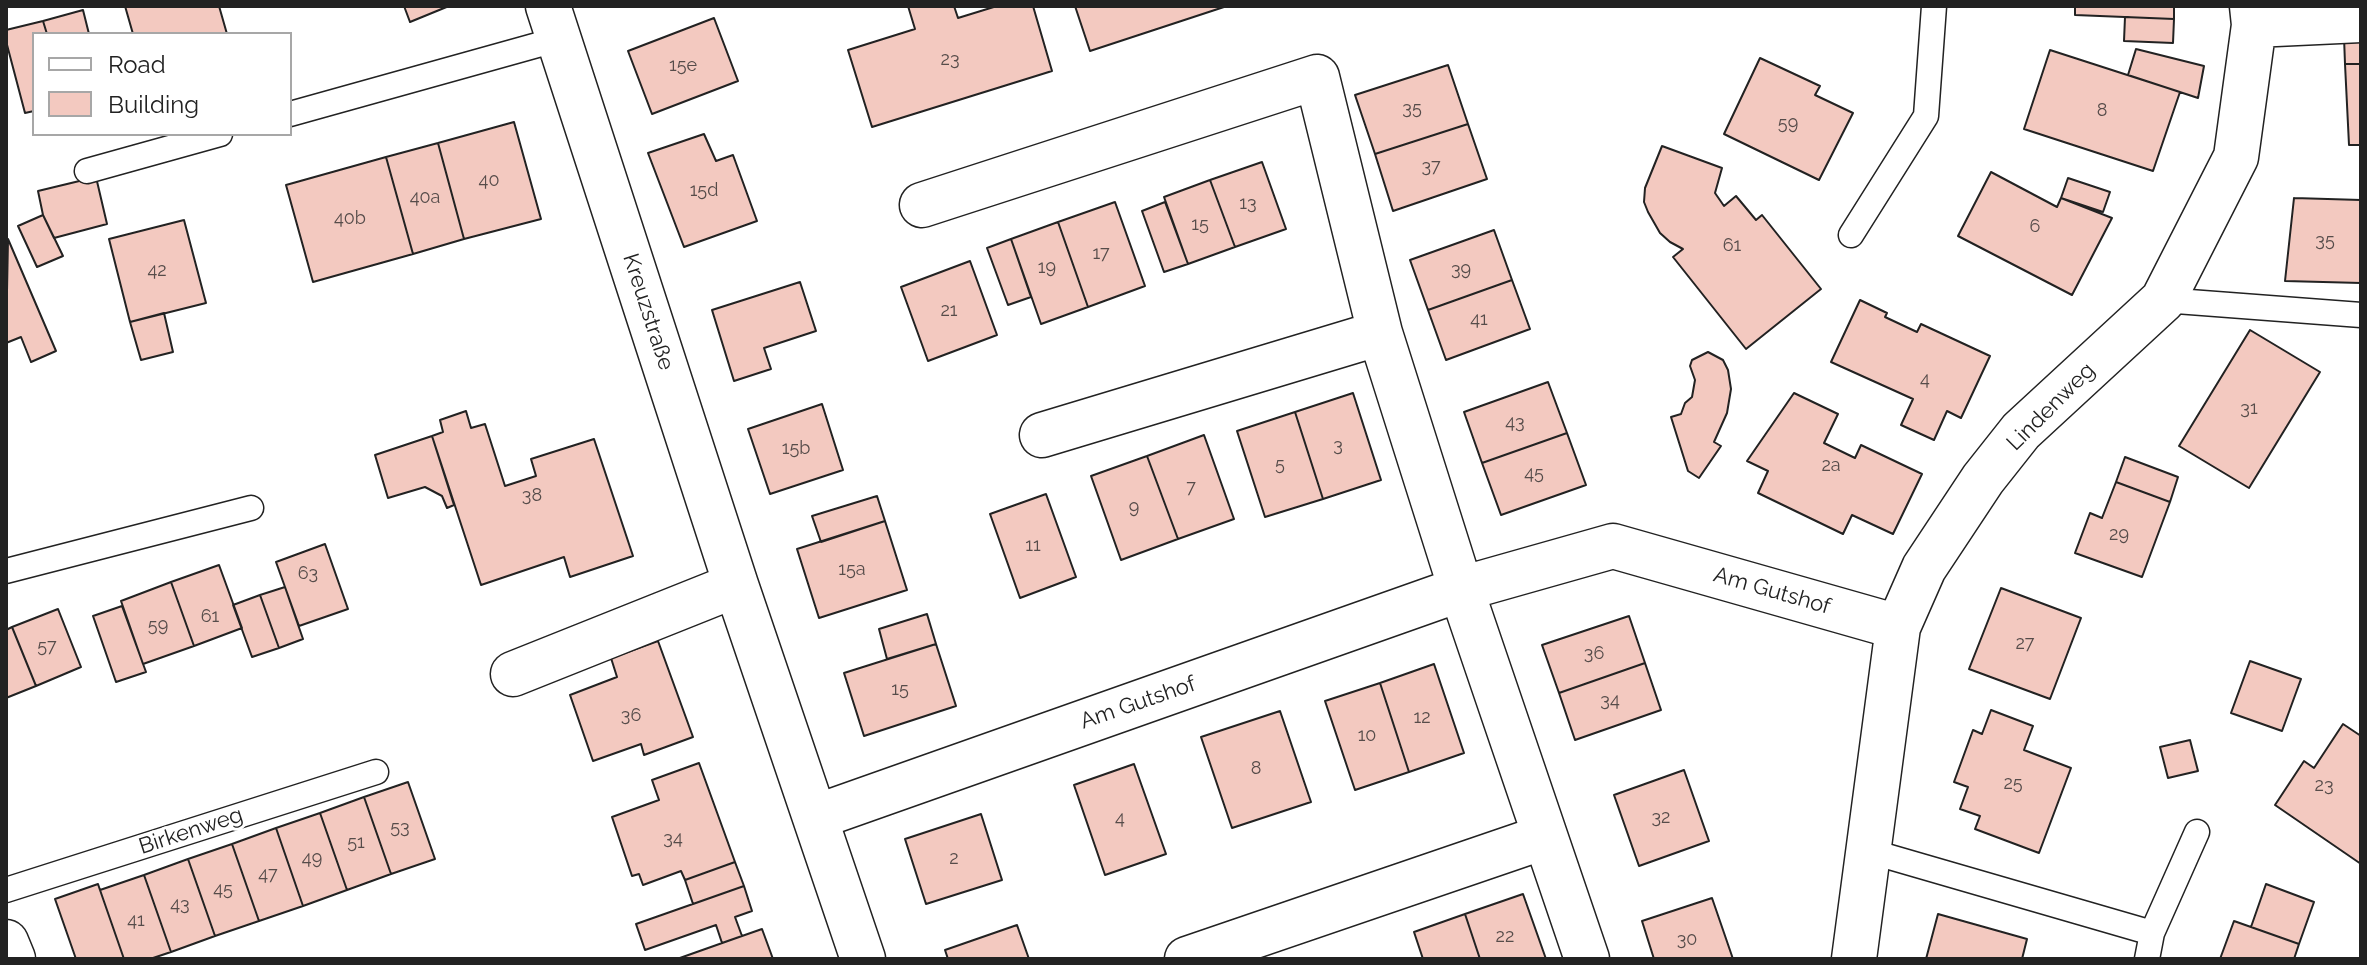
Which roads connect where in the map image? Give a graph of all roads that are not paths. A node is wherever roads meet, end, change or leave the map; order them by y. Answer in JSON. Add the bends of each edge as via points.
{"nodes":[{"id":1,"x":1934,"y":6,"type":"edge"},
{"id":2,"x":555,"y":15,"type":"edge"},
{"id":3,"x":2253,"y":15,"type":"edge"},
{"id":4,"x":2361,"y":20,"type":"edge"},
{"id":5,"x":292,"y":113,"type":"edge"},
{"id":6,"x":213,"y":136,"type":"edge"},
{"id":7,"x":87,"y":171,"type":"dead end"},
{"id":8,"x":922,"y":205,"type":"dead end"},
{"id":9,"x":1851,"y":235,"type":"dead end"},
{"id":10,"x":2163,"y":300,"type":"junction"},
{"id":11,"x":2361,"y":315,"type":"edge"},
{"id":12,"x":1380,"y":333,"type":"junction"},
{"id":13,"x":1042,"y":435,"type":"dead end"},
{"id":14,"x":251,"y":508,"type":"dead end"},
{"id":15,"x":6,"y":571,"type":"edge"},
{"id":16,"x":736,"y":585,"type":"junction"},
{"id":17,"x":1461,"y":589,"type":"junction"},
{"id":18,"x":1898,"y":627,"type":"junction"},
{"id":19,"x":513,"y":674,"type":"dead end"},
{"id":20,"x":376,"y":772,"type":"dead end"},
{"id":21,"x":816,"y":817,"type":"junction"},
{"id":22,"x":2197,"y":832,"type":"dead end"},
{"id":23,"x":1544,"y":837,"type":"junction"},
{"id":24,"x":1869,"y":851,"type":"junction"},
{"id":25,"x":6,"y":890,"type":"edge"},
{"id":26,"x":2152,"y":933,"type":"junction"},
{"id":27,"x":6,"y":942,"type":"edge"},
{"id":28,"x":13,"y":959,"type":"edge"},
{"id":29,"x":863,"y":959,"type":"edge"},
{"id":30,"x":1187,"y":959,"type":"edge"},
{"id":31,"x":1587,"y":959,"type":"edge"},
{"id":32,"x":1854,"y":959,"type":"edge"},
{"id":33,"x":2147,"y":959,"type":"edge"}],
"edges":[{"from":1,"to":9,"type":"lane","via":[[1926,116]]},
{"from":2,"to":5,"type":"lane","name":"Kreuzstraße"},
{"from":2,"to":16,"type":"street","name":"Kreuzstraße"},
{"from":3,"to":4,"type":"street","name":"Lindenweg"},
{"from":3,"to":10,"type":"street","name":"Lindenweg","via":[[2236,157]]},
{"from":6,"to":7,"type":"lane"},
{"from":8,"to":12,"type":"street","via":[[1317,77]]},
{"from":10,"to":11,"type":"lane"},
{"from":10,"to":18,"type":"street","name":"Lindenweg","via":[[2021,431],[1924,568]]},
{"from":12,"to":13,"type":"street"},
{"from":12,"to":17,"type":"street"},
{"from":14,"to":15,"type":"lane"},
{"from":16,"to":19,"type":"street"},
{"from":16,"to":21,"type":"street","name":"Kreuzstraße"},
{"from":17,"to":18,"type":"street","name":"Am Gutshof","via":[[1613,546]]},
{"from":17,"to":21,"type":"street","name":"Am Gutshof"},
{"from":17,"to":23,"type":"street"},
{"from":18,"to":24,"type":"street","name":"Lindenweg"},
{"from":20,"to":25,"type":"lane","name":"Birkenweg"},
{"from":21,"to":29,"type":"street","name":"Kreuzstraße"},
{"from":22,"to":26,"type":"lane"},
{"from":23,"to":30,"type":"street"},
{"from":23,"to":31,"type":"street"},
{"from":24,"to":26,"type":"lane"},
{"from":24,"to":32,"type":"street","name":"Lindenweg"},
{"from":26,"to":33,"type":"lane"},
{"from":27,"to":28,"type":"street"}]}
